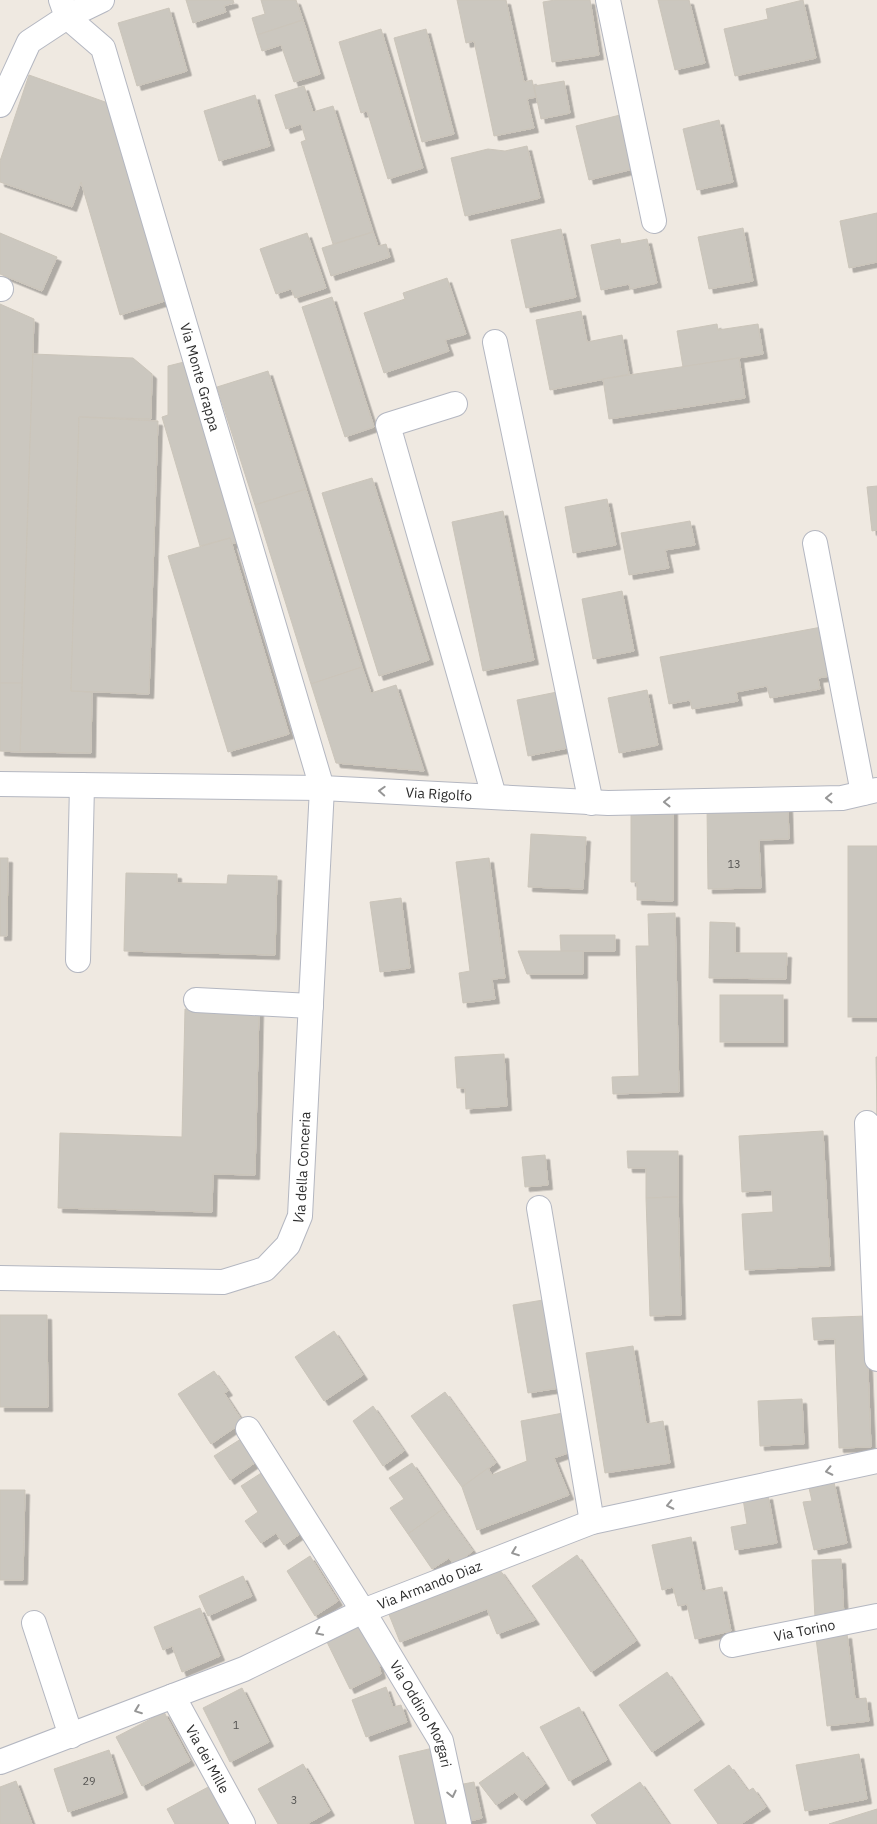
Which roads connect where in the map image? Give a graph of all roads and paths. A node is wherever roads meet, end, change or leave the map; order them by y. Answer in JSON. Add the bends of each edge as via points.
{"nodes":[{"id":1,"x":102,"y":0,"type":"edge"},
{"id":2,"x":608,"y":0,"type":"edge"},
{"id":3,"x":64,"y":8,"type":"edge"},
{"id":4,"x":0,"y":105,"type":"edge"},
{"id":5,"x":654,"y":221,"type":"dead end"},
{"id":6,"x":495,"y":342,"type":"dead end"},
{"id":7,"x":455,"y":404,"type":"dead end"},
{"id":8,"x":815,"y":543,"type":"dead end"},
{"id":9,"x":0,"y":784,"type":"edge"},
{"id":10,"x":82,"y":785,"type":"junction"},
{"id":11,"x":322,"y":788,"type":"junction"},
{"id":12,"x":870,"y":792,"type":"edge"},
{"id":13,"x":494,"y":796,"type":"junction"},
{"id":14,"x":591,"y":803,"type":"junction"},
{"id":15,"x":78,"y":960,"type":"dead end"},
{"id":16,"x":196,"y":1000,"type":"dead end"},
{"id":17,"x":311,"y":1006,"type":"junction"},
{"id":18,"x":867,"y":1123,"type":"dead end"},
{"id":19,"x":539,"y":1208,"type":"dead end"},
{"id":20,"x":0,"y":1278,"type":"edge"},
{"id":21,"x":877,"y":1359,"type":"edge"},
{"id":22,"x":248,"y":1429,"type":"dead end"},
{"id":23,"x":877,"y":1461,"type":"edge"},
{"id":24,"x":592,"y":1522,"type":"junction"},
{"id":25,"x":363,"y":1611,"type":"junction"},
{"id":26,"x":877,"y":1616,"type":"edge"},
{"id":27,"x":34,"y":1623,"type":"dead end"},
{"id":28,"x":732,"y":1645,"type":"dead end"},
{"id":29,"x":173,"y":1696,"type":"junction"},
{"id":30,"x":71,"y":1736,"type":"junction"},
{"id":31,"x":0,"y":1762,"type":"edge"},
{"id":32,"x":243,"y":1824,"type":"edge"},
{"id":33,"x":459,"y":1824,"type":"edge"}],
"edges":[{"from":1,"to":3,"type":"street"},
{"from":2,"to":5,"type":"street"},
{"from":3,"to":4,"type":"street","via":[[29,42]]},
{"from":3,"to":11,"type":"street","name":"Via Monte Grappa","via":[[103,48]]},
{"from":6,"to":14,"type":"street"},
{"from":7,"to":13,"type":"street","via":[[388,425]]},
{"from":8,"to":12,"type":"street"},
{"from":9,"to":10,"type":"street","name":"Via Rigolfo"},
{"from":10,"to":11,"type":"street","name":"Via Rigolfo"},
{"from":10,"to":15,"type":"street"},
{"from":13,"to":11,"type":"street","name":"Via Rigolfo","one_way":true},
{"from":11,"to":17,"type":"street","name":"Via della Conceria"},
{"from":12,"to":14,"type":"street","name":"Via Rigolfo","one_way":true,"via":[[842,798]]},
{"from":13,"to":14,"type":"street","name":"Via Rigolfo"},
{"from":16,"to":17,"type":"street"},
{"from":17,"to":20,"type":"street","name":"Via della Conceria","via":[[300,1216],[288,1244],[265,1269],[223,1282]]},
{"from":18,"to":21,"type":"street"},
{"from":19,"to":24,"type":"street"},
{"from":22,"to":25,"type":"street","name":"Via Oddino Morgari"},
{"from":23,"to":24,"type":"street","name":"Via Armando Diaz","one_way":true},
{"from":24,"to":25,"type":"street","name":"Via Armando Diaz","one_way":true},
{"from":25,"to":29,"type":"street","name":"Via Armando Diaz","one_way":true,"via":[[244,1669]]},
{"from":25,"to":33,"type":"street","name":"Via Oddino Morgari","one_way":true,"via":[[440,1740]]},
{"from":26,"to":28,"type":"street","name":"Via Torino"},
{"from":27,"to":30,"type":"street"},
{"from":29,"to":30,"type":"street","name":"Via Armando Diaz","one_way":true},
{"from":29,"to":32,"type":"street","name":"Via dei Mille"},
{"from":30,"to":31,"type":"street","name":"Via Armando Diaz"}]}
